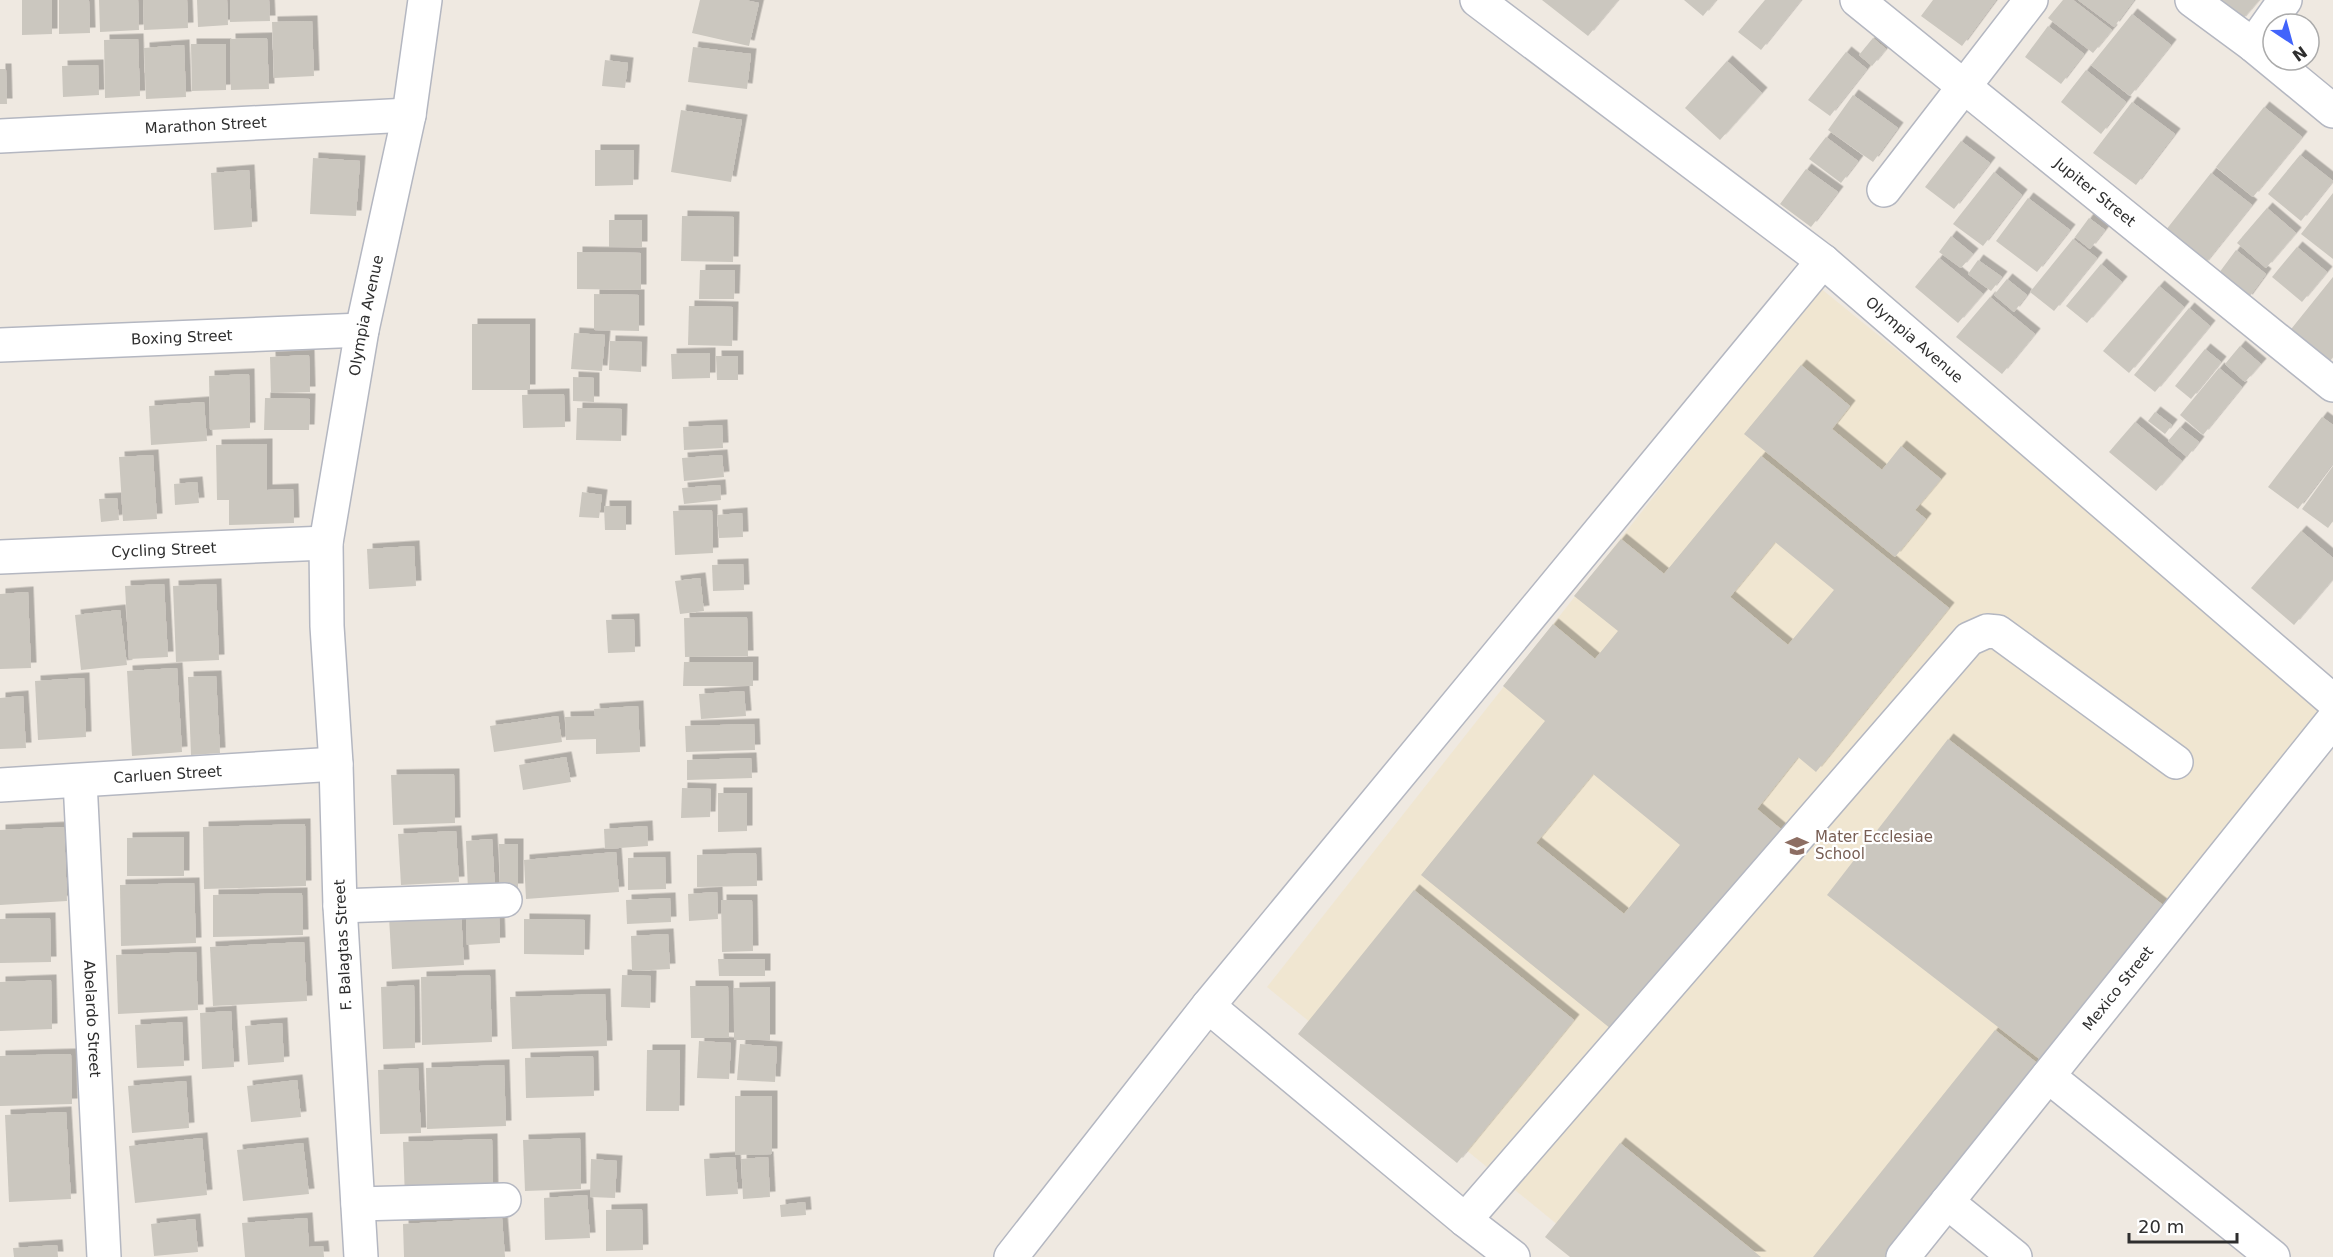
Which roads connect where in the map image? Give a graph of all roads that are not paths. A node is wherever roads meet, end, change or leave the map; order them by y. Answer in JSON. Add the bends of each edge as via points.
{"nodes":[{"id":1,"x":425,"y":0,"type":"edge"},
{"id":2,"x":1477,"y":0,"type":"edge"},
{"id":3,"x":1857,"y":0,"type":"edge"},
{"id":4,"x":2031,"y":0,"type":"edge"},
{"id":5,"x":2192,"y":0,"type":"edge"},
{"id":6,"x":2285,"y":0,"type":"edge"},
{"id":7,"x":2253,"y":45,"type":"junction"},
{"id":8,"x":1963,"y":86,"type":"junction"},
{"id":9,"x":2333,"y":111,"type":"edge"},
{"id":10,"x":409,"y":115,"type":"junction"},
{"id":11,"x":0,"y":136,"type":"edge"},
{"id":12,"x":1884,"y":190,"type":"dead end"},
{"id":13,"x":1823,"y":261,"type":"junction"},
{"id":14,"x":362,"y":330,"type":"junction"},
{"id":15,"x":0,"y":345,"type":"edge"},
{"id":16,"x":2333,"y":386,"type":"edge"},
{"id":17,"x":326,"y":543,"type":"junction"},
{"id":18,"x":0,"y":557,"type":"edge"},
{"id":19,"x":327,"y":633,"type":"joint"},
{"id":20,"x":2333,"y":701,"type":"edge"},
{"id":21,"x":2333,"y":720,"type":"edge"},
{"id":22,"x":2176,"y":762,"type":"dead end"},
{"id":23,"x":336,"y":764,"type":"junction"},
{"id":24,"x":80,"y":781,"type":"junction"},
{"id":25,"x":0,"y":785,"type":"edge"},
{"id":26,"x":505,"y":900,"type":"dead end"},
{"id":27,"x":340,"y":906,"type":"junction"},
{"id":28,"x":1208,"y":1006,"type":"junction"},
{"id":29,"x":2048,"y":1076,"type":"junction"},
{"id":30,"x":504,"y":1200,"type":"dead end"},
{"id":31,"x":1947,"y":1202,"type":"junction"},
{"id":32,"x":358,"y":1204,"type":"junction"},
{"id":33,"x":1465,"y":1220,"type":"junction"},
{"id":34,"x":104,"y":1257,"type":"edge"},
{"id":35,"x":361,"y":1257,"type":"edge"},
{"id":36,"x":1011,"y":1257,"type":"edge"},
{"id":37,"x":1513,"y":1257,"type":"edge"},
{"id":38,"x":1903,"y":1257,"type":"edge"},
{"id":39,"x":2015,"y":1257,"type":"edge"},
{"id":40,"x":2273,"y":1257,"type":"edge"}],
"edges":[{"from":1,"to":10,"type":"street","name":"Olympia Avenue"},
{"from":2,"to":13,"type":"street","name":"Olympia Avenue"},
{"from":3,"to":8,"type":"street","name":"Jupiter Street"},
{"from":4,"to":8,"type":"street"},
{"from":5,"to":7,"type":"street"},
{"from":6,"to":7,"type":"street"},
{"from":7,"to":9,"type":"street"},
{"from":8,"to":12,"type":"street"},
{"from":8,"to":16,"type":"street","name":"Jupiter Street"},
{"from":10,"to":11,"type":"street","name":"Marathon Street"},
{"from":10,"to":14,"type":"street","name":"Olympia Avenue"},
{"from":13,"to":20,"type":"street","name":"Olympia Avenue"},
{"from":13,"to":28,"type":"street"},
{"from":14,"to":15,"type":"street","name":"Boxing Street"},
{"from":14,"to":17,"type":"street","name":"Olympia Avenue"},
{"from":17,"to":18,"type":"street","name":"Cycling Street"},
{"from":17,"to":19,"type":"street","name":"Olympia Avenue"},
{"from":19,"to":23,"type":"street","name":"F. Balagtas Street"},
{"from":21,"to":29,"type":"street","name":"Mexico Street"},
{"from":22,"to":33,"type":"street","via":[[1998,632],[1987,631],[1969,639]]},
{"from":23,"to":24,"type":"street","name":"Carluen Street"},
{"from":23,"to":27,"type":"street","name":"F. Balagtas Street"},
{"from":24,"to":25,"type":"street","name":"Carluen Street"},
{"from":24,"to":34,"type":"street","name":"Abelardo Street"},
{"from":26,"to":27,"type":"street"},
{"from":27,"to":32,"type":"street","name":"F. Balagtas Street"},
{"from":28,"to":33,"type":"street"},
{"from":28,"to":36,"type":"street"},
{"from":29,"to":31,"type":"street","name":"Mexico Street"},
{"from":29,"to":40,"type":"street"},
{"from":30,"to":32,"type":"street"},
{"from":31,"to":38,"type":"street","name":"Mexico Street"},
{"from":31,"to":39,"type":"street"},
{"from":32,"to":35,"type":"street","name":"F. Balagtas Street"},
{"from":33,"to":37,"type":"street"}]}
